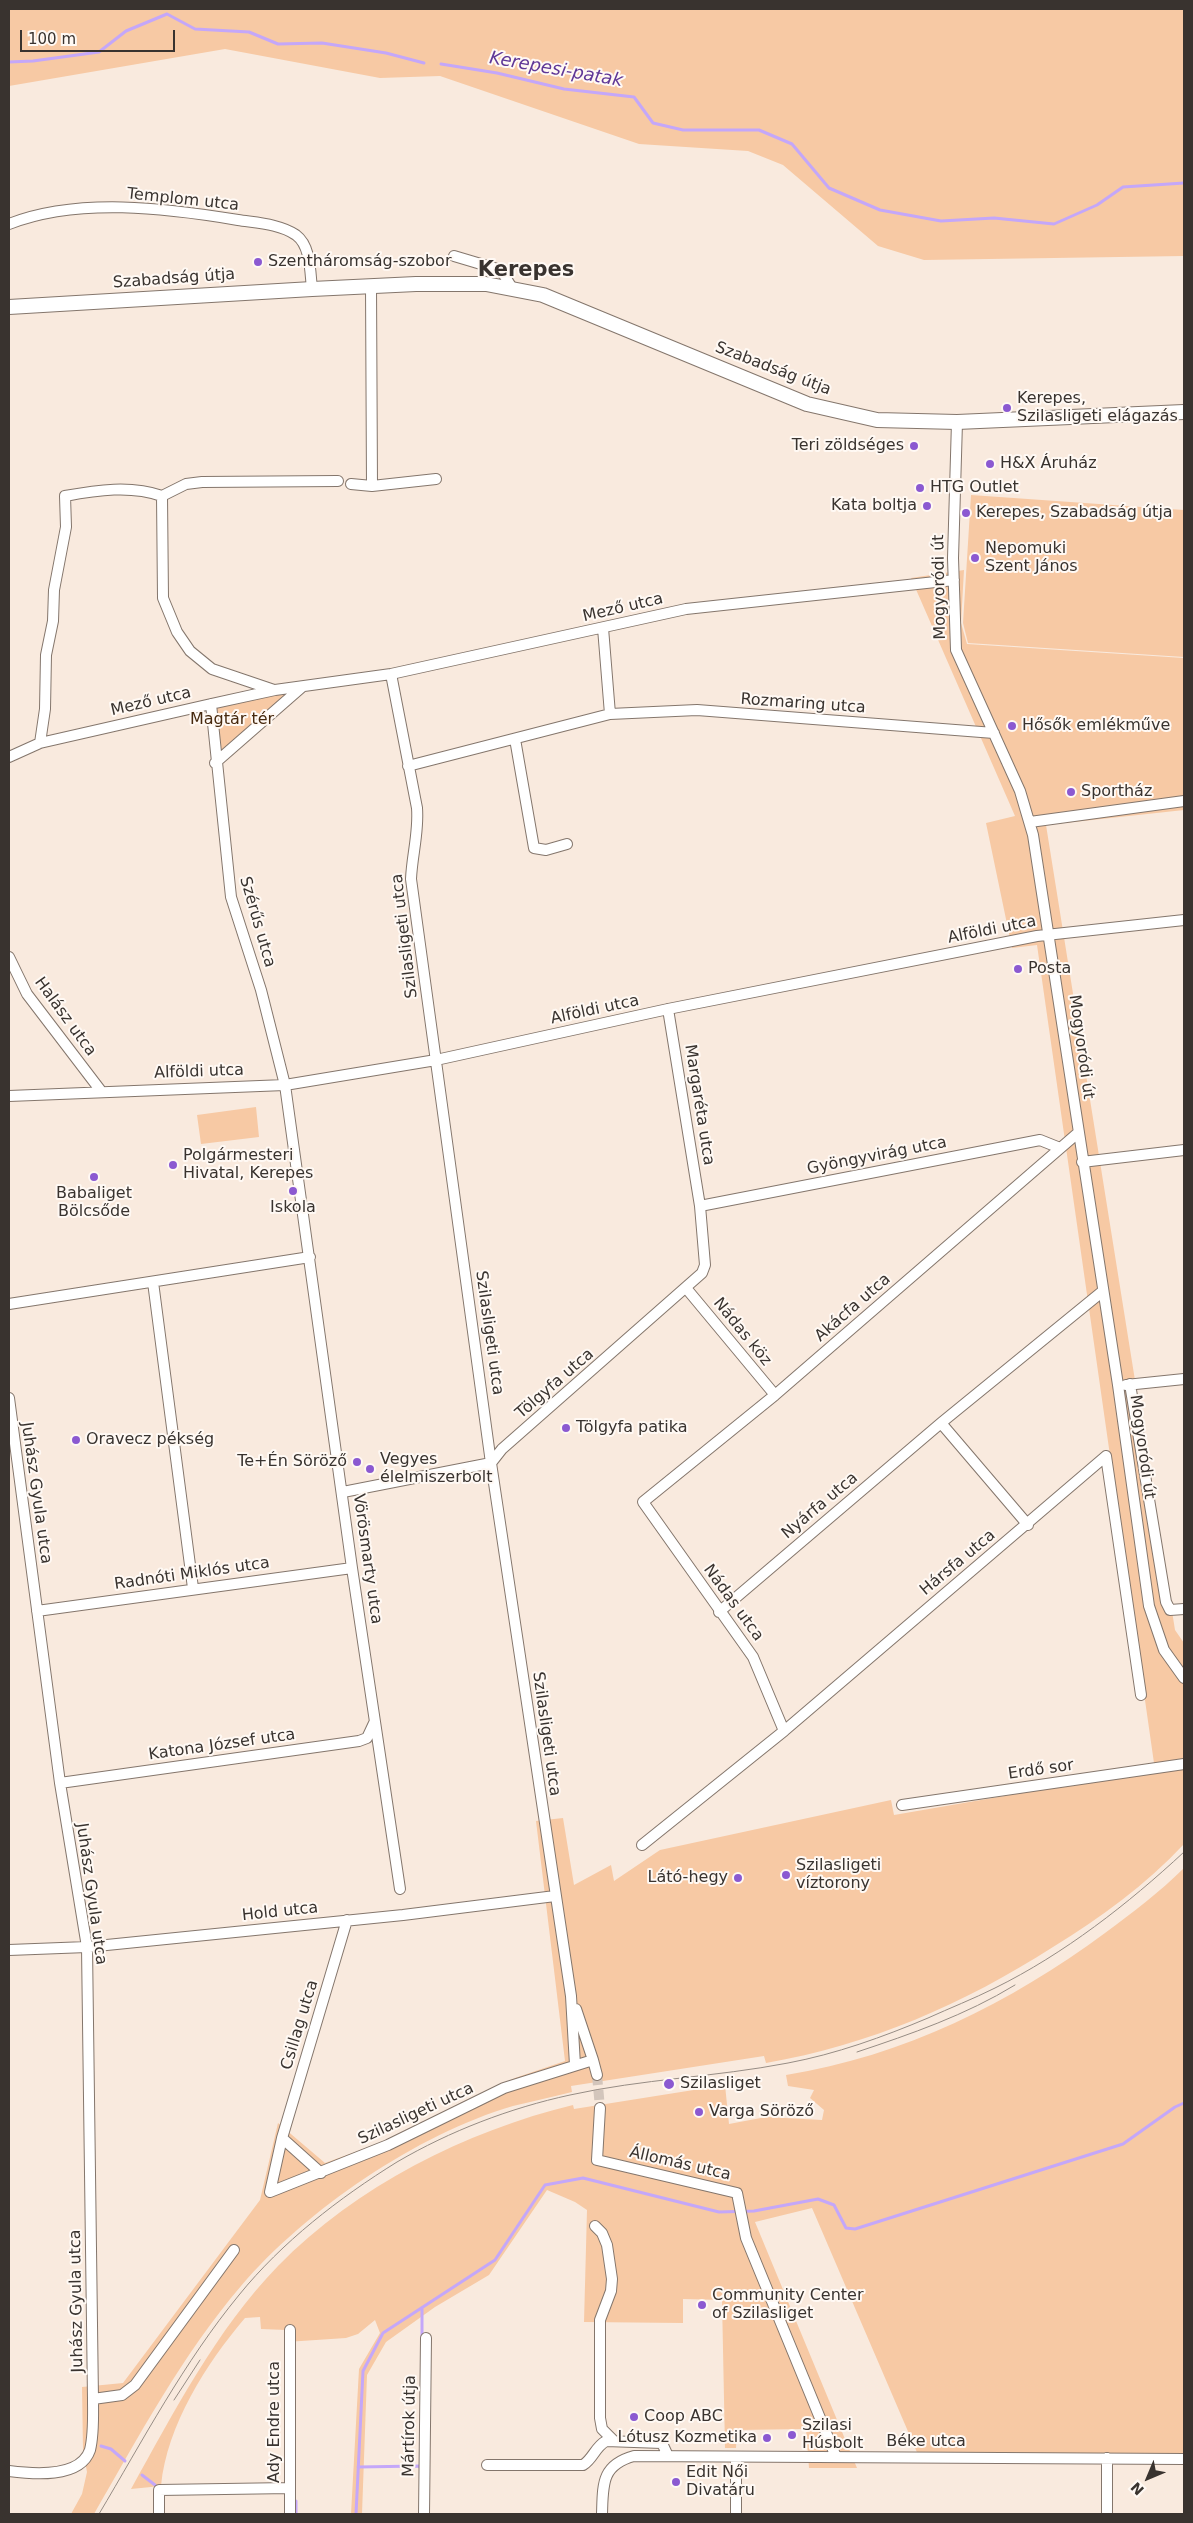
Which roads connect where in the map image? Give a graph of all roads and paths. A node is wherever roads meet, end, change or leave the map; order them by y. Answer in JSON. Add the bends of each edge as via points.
{"nodes":[{"id":1,"x":9,"y":224,"type":"edge"},
{"id":2,"x":454,"y":256,"type":"dead end"},
{"id":3,"x":372,"y":286,"type":"junction"},
{"id":4,"x":312,"y":288,"type":"junction"},
{"id":5,"x":512,"y":288,"type":"junction"},
{"id":6,"x":9,"y":307,"type":"edge"},
{"id":7,"x":1184,"y":412,"type":"edge"},
{"id":8,"x":957,"y":422,"type":"junction"},
{"id":9,"x":436,"y":479,"type":"dead end"},
{"id":10,"x":338,"y":481,"type":"dead end"},
{"id":11,"x":351,"y":484,"type":"dead end"},
{"id":12,"x":372,"y":486,"type":"junction"},
{"id":13,"x":162,"y":496,"type":"junction"},
{"id":14,"x":954,"y":580,"type":"junction"},
{"id":15,"x":603,"y":628,"type":"junction"},
{"id":16,"x":391,"y":674,"type":"junction"},
{"id":17,"x":303,"y":686,"type":"junction"},
{"id":18,"x":275,"y":690,"type":"junction"},
{"id":19,"x":211,"y":704,"type":"junction"},
{"id":20,"x":610,"y":714,"type":"junction"},
{"id":21,"x":994,"y":734,"type":"junction"},
{"id":22,"x":515,"y":739,"type":"junction"},
{"id":23,"x":40,"y":743,"type":"junction"},
{"id":24,"x":9,"y":757,"type":"edge"},
{"id":25,"x":215,"y":763,"type":"junction"},
{"id":26,"x":408,"y":766,"type":"junction"},
{"id":27,"x":1184,"y":801,"type":"edge"},
{"id":28,"x":1030,"y":822,"type":"junction"},
{"id":29,"x":568,"y":844,"type":"dead end"},
{"id":30,"x":1184,"y":920,"type":"edge"},
{"id":31,"x":1049,"y":934,"type":"junction"},
{"id":32,"x":9,"y":957,"type":"edge"},
{"id":33,"x":668,"y":1009,"type":"junction"},
{"id":34,"x":436,"y":1060,"type":"junction"},
{"id":35,"x":285,"y":1085,"type":"junction"},
{"id":36,"x":101,"y":1091,"type":"junction"},
{"id":37,"x":9,"y":1096,"type":"edge"},
{"id":38,"x":1079,"y":1132,"type":"junction"},
{"id":39,"x":1060,"y":1148,"type":"junction"},
{"id":40,"x":1184,"y":1150,"type":"edge"},
{"id":41,"x":1082,"y":1162,"type":"junction"},
{"id":42,"x":700,"y":1206,"type":"junction"},
{"id":43,"x":310,"y":1257,"type":"junction"},
{"id":44,"x":153,"y":1282,"type":"junction"},
{"id":45,"x":686,"y":1288,"type":"junction"},
{"id":46,"x":1103,"y":1291,"type":"junction"},
{"id":47,"x":9,"y":1304,"type":"edge"},
{"id":48,"x":1184,"y":1379,"type":"edge"},
{"id":49,"x":1130,"y":1384,"type":"junction"},
{"id":50,"x":1118,"y":1385,"type":"junction"},
{"id":51,"x":774,"y":1395,"type":"junction"},
{"id":52,"x":9,"y":1398,"type":"edge"},
{"id":53,"x":941,"y":1423,"type":"junction"},
{"id":54,"x":491,"y":1463,"type":"junction"},
{"id":55,"x":343,"y":1492,"type":"junction"},
{"id":56,"x":644,"y":1502,"type":"joint"},
{"id":57,"x":1028,"y":1525,"type":"junction"},
{"id":58,"x":352,"y":1568,"type":"junction"},
{"id":59,"x":193,"y":1588,"type":"junction"},
{"id":60,"x":1184,"y":1610,"type":"edge"},
{"id":61,"x":37,"y":1611,"type":"junction"},
{"id":62,"x":720,"y":1612,"type":"junction"},
{"id":63,"x":1184,"y":1678,"type":"edge"},
{"id":64,"x":1141,"y":1695,"type":"dead end"},
{"id":65,"x":374,"y":1719,"type":"junction"},
{"id":66,"x":784,"y":1731,"type":"junction"},
{"id":67,"x":1184,"y":1764,"type":"edge"},
{"id":68,"x":60,"y":1783,"type":"junction"},
{"id":69,"x":902,"y":1805,"type":"dead end"},
{"id":70,"x":642,"y":1845,"type":"dead end"},
{"id":71,"x":400,"y":1889,"type":"dead end"},
{"id":72,"x":555,"y":1896,"type":"junction"},
{"id":73,"x":347,"y":1920,"type":"junction"},
{"id":74,"x":87,"y":1947,"type":"junction"},
{"id":75,"x":9,"y":1950,"type":"edge"},
{"id":76,"x":571,"y":1996,"type":"junction"},
{"id":77,"x":593,"y":2060,"type":"junction"},
{"id":78,"x":575,"y":2065,"type":"junction"},
{"id":79,"x":597,"y":2075,"type":"tunnel mouth"},
{"id":80,"x":600,"y":2108,"type":"tunnel mouth"},
{"id":81,"x":282,"y":2138,"type":"junction"},
{"id":82,"x":321,"y":2173,"type":"junction"},
{"id":83,"x":270,"y":2192,"type":"joint"},
{"id":84,"x":596,"y":2226,"type":"dead end"},
{"id":85,"x":234,"y":2250,"type":"dead end"},
{"id":86,"x":290,"y":2330,"type":"dead end"},
{"id":87,"x":426,"y":2338,"type":"dead end"},
{"id":88,"x":94,"y":2399,"type":"junction"},
{"id":89,"x":614,"y":2441,"type":"junction"},
{"id":90,"x":668,"y":2456,"type":"junction"},
{"id":91,"x":736,"y":2456,"type":"junction"},
{"id":92,"x":836,"y":2457,"type":"junction"},
{"id":93,"x":1107,"y":2458,"type":"junction"},
{"id":94,"x":1184,"y":2459,"type":"edge"},
{"id":95,"x":487,"y":2464,"type":"dead end"},
{"id":96,"x":9,"y":2471,"type":"edge"},
{"id":97,"x":290,"y":2488,"type":"junction"},
{"id":98,"x":159,"y":2514,"type":"edge"},
{"id":99,"x":290,"y":2514,"type":"edge"},
{"id":100,"x":424,"y":2514,"type":"edge"},
{"id":101,"x":602,"y":2514,"type":"edge"},
{"id":102,"x":736,"y":2514,"type":"edge"},
{"id":103,"x":1107,"y":2514,"type":"edge"}],
"edges":[{"from":1,"to":4,"type":"street","name":"Templom utca","via":[[79,209],[115,208],[196,213],[277,227],[296,236],[303,244]]},
{"from":2,"to":5,"type":"street","via":[[501,270]]},
{"from":3,"to":4,"type":"main road","name":"Szabadság útja"},
{"from":3,"to":5,"type":"main road","name":"Szabadság útja","via":[[452,283]]},
{"from":3,"to":12,"type":"street"},
{"from":4,"to":6,"type":"main road","name":"Szabadság útja"},
{"from":5,"to":8,"type":"main road","name":"Szabadság útja","via":[[543,295],[807,404],[877,420]]},
{"from":7,"to":8,"type":"main road","name":"Szabadság útja"},
{"from":8,"to":14,"type":"street","name":"Mogyoródi út"},
{"from":9,"to":12,"type":"street"},
{"from":10,"to":13,"type":"street","via":[[202,482],[186,484]]},
{"from":11,"to":12,"type":"street"},
{"from":13,"to":18,"type":"street","via":[[163,598],[177,632],[190,651],[212,670]]},
{"from":13,"to":23,"type":"street","via":[[149,491],[116,489],[65,496],[66,527],[46,655],[45,709]]},
{"from":14,"to":15,"type":"street","name":"Mező utca","via":[[686,609]]},
{"from":14,"to":21,"type":"street","name":"Mogyoródi út","via":[[956,650]]},
{"from":15,"to":16,"type":"street","name":"Mező utca"},
{"from":15,"to":20,"type":"street"},
{"from":16,"to":17,"type":"street","name":"Mező utca"},
{"from":16,"to":26,"type":"street","name":"Szilasligeti utca"},
{"from":17,"to":18,"type":"street","name":"Mező utca"},
{"from":17,"to":25,"type":"street"},
{"from":18,"to":19,"type":"street","name":"Mező utca"},
{"from":19,"to":23,"type":"street","name":"Mező utca"},
{"from":19,"to":25,"type":"street","name":"Szérűs utca"},
{"from":20,"to":21,"type":"street","name":"Rozmaring utca","via":[[697,710]]},
{"from":20,"to":22,"type":"street","name":"Rozmaring utca"},
{"from":21,"to":28,"type":"street","name":"Mogyoródi út"},
{"from":22,"to":26,"type":"street","name":"Rozmaring utca"},
{"from":22,"to":29,"type":"street","via":[[534,848],[546,850]]},
{"from":23,"to":24,"type":"street","name":"Mező utca"},
{"from":25,"to":35,"type":"street","name":"Szérűs utca","via":[[230,897],[261,990]]},
{"from":26,"to":34,"type":"street","name":"Szilasligeti utca","via":[[418,822],[411,879]]},
{"from":27,"to":28,"type":"street"},
{"from":28,"to":31,"type":"street","name":"Mogyoródi út"},
{"from":30,"to":31,"type":"street","name":"Alföldi utca"},
{"from":31,"to":33,"type":"street","name":"Alföldi utca"},
{"from":31,"to":38,"type":"street","name":"Mogyoródi út"},
{"from":32,"to":36,"type":"street","name":"Halász utca","via":[[27,994]]},
{"from":33,"to":34,"type":"street","name":"Alföldi utca"},
{"from":33,"to":42,"type":"street","name":"Margaréta utca"},
{"from":34,"to":35,"type":"street","name":"Alföldi utca"},
{"from":34,"to":54,"type":"street","name":"Szilasligeti utca"},
{"from":35,"to":36,"type":"street","name":"Alföldi utca"},
{"from":35,"to":43,"type":"street","name":"Vörösmarty utca"},
{"from":36,"to":37,"type":"street","name":"Alföldi utca"},
{"from":38,"to":39,"type":"street","name":"Akácfa utca"},
{"from":38,"to":41,"type":"street","name":"Mogyoródi út"},
{"from":39,"to":42,"type":"street","name":"Gyöngyvirág utca","via":[[1040,1140]]},
{"from":39,"to":51,"type":"street","name":"Akácfa utca"},
{"from":40,"to":41,"type":"street"},
{"from":41,"to":46,"type":"street","name":"Mogyoródi út"},
{"from":42,"to":45,"type":"street","name":"Tölgyfa utca","via":[[705,1265],[702,1273]]},
{"from":43,"to":44,"type":"street"},
{"from":43,"to":55,"type":"street","name":"Vörösmarty utca"},
{"from":44,"to":47,"type":"street"},
{"from":44,"to":59,"type":"street"},
{"from":45,"to":51,"type":"street","name":"Nádas köz"},
{"from":45,"to":54,"type":"street","name":"Tölgyfa utca","via":[[502,1449]]},
{"from":46,"to":50,"type":"street","name":"Mogyoródi út"},
{"from":46,"to":53,"type":"street","name":"Nyárfa utca"},
{"from":48,"to":49,"type":"street"},
{"from":49,"to":50,"type":"street"},
{"from":49,"to":60,"type":"street","name":"Mogyoródi út","via":[[1166,1602],[1170,1610]]},
{"from":50,"to":63,"type":"street","name":"Mogyoródi út","via":[[1149,1606],[1164,1650]]},
{"from":51,"to":56,"type":"street","name":"Akácfa utca"},
{"from":52,"to":61,"type":"street","name":"Juhász Gyula utca"},
{"from":53,"to":57,"type":"street"},
{"from":53,"to":62,"type":"street","name":"Nyárfa utca"},
{"from":54,"to":55,"type":"street"},
{"from":54,"to":72,"type":"street","name":"Szilasligeti utca"},
{"from":55,"to":58,"type":"street","name":"Vörösmarty utca"},
{"from":56,"to":62,"type":"street","name":"Nádas utca"},
{"from":57,"to":64,"type":"street","name":"Hársfa utca","via":[[1106,1456]]},
{"from":57,"to":66,"type":"street","name":"Hársfa utca"},
{"from":58,"to":59,"type":"street","name":"Radnóti Miklós utca"},
{"from":58,"to":65,"type":"street","name":"Vörösmarty utca"},
{"from":59,"to":61,"type":"street","name":"Radnóti Miklós utca"},
{"from":61,"to":68,"type":"street","name":"Juhász Gyula utca"},
{"from":62,"to":66,"type":"street","name":"Nádas utca","via":[[753,1656]]},
{"from":65,"to":68,"type":"street","name":"Katona József utca","via":[[372,1732],[359,1741]]},
{"from":65,"to":71,"type":"street","name":"Vörösmarty utca"},
{"from":66,"to":70,"type":"street","name":"Hársfa utca"},
{"from":67,"to":69,"type":"street","name":"Erdő sor"},
{"from":68,"to":74,"type":"street","name":"Juhász Gyula utca"},
{"from":72,"to":73,"type":"street","name":"Hold utca"},
{"from":72,"to":76,"type":"street","name":"Szilasligeti utca"},
{"from":73,"to":74,"type":"street","name":"Hold utca"},
{"from":73,"to":81,"type":"street","name":"Csillag utca"},
{"from":74,"to":75,"type":"street","name":"Hold utca"},
{"from":74,"to":88,"type":"street","name":"Juhász Gyula utca"},
{"from":76,"to":77,"type":"street","name":"Szilasligeti utca"},
{"from":76,"to":78,"type":"street","name":"Szilasligeti utca"},
{"from":77,"to":78,"type":"street","name":"Szilasligeti utca"},
{"from":77,"to":79,"type":"street","name":"Szilasligeti utca"},
{"from":78,"to":82,"type":"street","name":"Szilasligeti utca","via":[[504,2088],[388,2145]]},
{"from":80,"to":92,"type":"street","name":"Állomás utca","via":[[596,2160],[737,2193],[746,2238]]},
{"from":81,"to":82,"type":"street"},
{"from":81,"to":83,"type":"street","name":"Csillag utca"},
{"from":82,"to":83,"type":"street","name":"Szilasligeti utca"},
{"from":84,"to":89,"type":"street","via":[[604,2238],[612,2267],[612,2291],[600,2320],[600,2418],[602,2430]]},
{"from":85,"to":88,"type":"street","via":[[135,2385],[122,2395]]},
{"from":86,"to":97,"type":"street","name":"Ady Endre utca"},
{"from":87,"to":100,"type":"street","name":"Mártírok útja"},
{"from":88,"to":96,"type":"street","name":"Juhász Gyula utca","via":[[92,2440],[86,2458],[77,2465],[50,2474]]},
{"from":89,"to":90,"type":"street","via":[[662,2443]]},
{"from":89,"to":95,"type":"street","via":[[599,2445],[583,2465]]},
{"from":90,"to":91,"type":"street","name":"Béke utca"},
{"from":90,"to":101,"type":"street","name":"Béke utca","via":[[634,2456],[613,2465],[606,2473]]},
{"from":91,"to":92,"type":"street","name":"Béke utca"},
{"from":91,"to":102,"type":"street"},
{"from":92,"to":93,"type":"street","name":"Béke utca"},
{"from":93,"to":94,"type":"street","name":"Béke utca"},
{"from":93,"to":103,"type":"street"},
{"from":97,"to":98,"type":"street","via":[[159,2490]]},
{"from":97,"to":99,"type":"street","name":"Ady Endre utca"}]}
